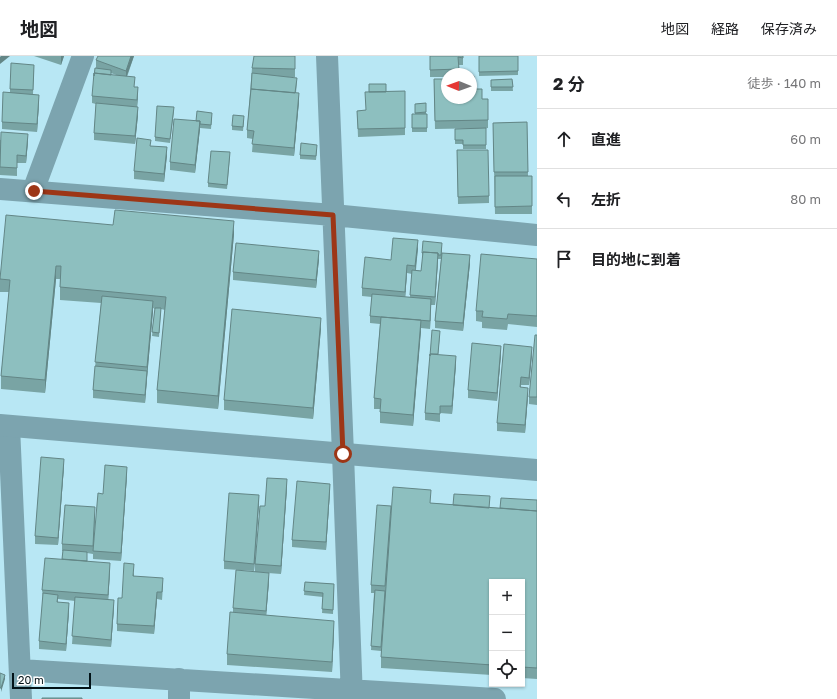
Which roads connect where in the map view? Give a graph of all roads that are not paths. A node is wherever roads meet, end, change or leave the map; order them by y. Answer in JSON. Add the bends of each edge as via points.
{"nodes":[{"id":1,"x":83,"y":56,"type":"edge"},
{"id":2,"x":328,"y":56,"type":"edge"},
{"id":3,"x":0,"y":188,"type":"edge"},
{"id":4,"x":34,"y":191,"type":"junction"},
{"id":5,"x":333,"y":215,"type":"junction"},
{"id":6,"x":537,"y":235,"type":"edge"},
{"id":7,"x":5,"y":425,"type":"edge"},
{"id":8,"x":343,"y":454,"type":"junction"},
{"id":9,"x":537,"y":470,"type":"edge"},
{"id":10,"x":7,"y":554,"type":"edge"},
{"id":11,"x":20,"y":670,"type":"junction"},
{"id":12,"x":179,"y":689,"type":"edge"},
{"id":13,"x":352,"y":695,"type":"edge"},
{"id":14,"x":21,"y":699,"type":"edge"},
{"id":15,"x":496,"y":699,"type":"edge"}],
"edges":[{"from":1,"to":4,"type":"street"},
{"from":2,"to":5,"type":"street"},
{"from":3,"to":4,"type":"street"},
{"from":4,"to":5,"type":"street"},
{"from":5,"to":6,"type":"street"},
{"from":5,"to":8,"type":"street"},
{"from":7,"to":8,"type":"street"},
{"from":7,"to":10,"type":"street"},
{"from":8,"to":9,"type":"street"},
{"from":8,"to":13,"type":"street"},
{"from":10,"to":11,"type":"street"},
{"from":11,"to":12,"type":"street"},
{"from":11,"to":14,"type":"street"},
{"from":12,"to":13,"type":"street"},
{"from":13,"to":15,"type":"street"}]}
